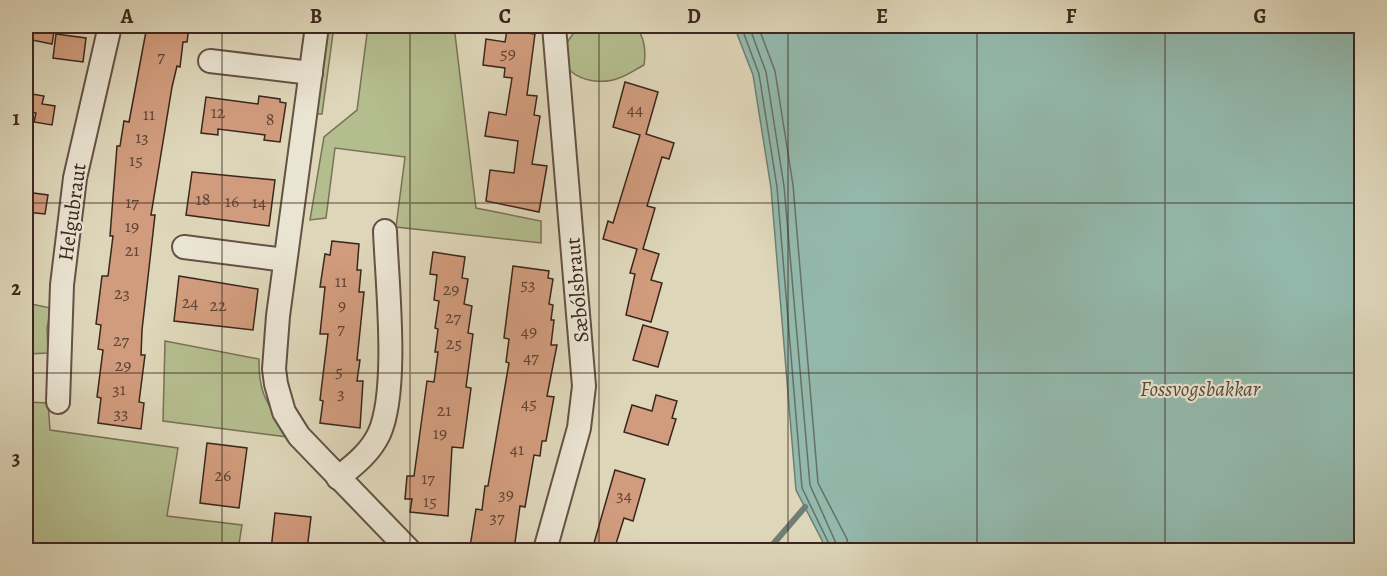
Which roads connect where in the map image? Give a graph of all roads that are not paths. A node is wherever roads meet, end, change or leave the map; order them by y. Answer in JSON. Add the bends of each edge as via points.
{"nodes":[{"id":1,"x":110,"y":26,"type":"edge"},
{"id":2,"x":317,"y":26,"type":"edge"},
{"id":3,"x":554,"y":26,"type":"edge"},
{"id":4,"x":210,"y":61,"type":"dead end"},
{"id":5,"x":311,"y":73,"type":"junction"},
{"id":6,"x":385,"y":231,"type":"dead end"},
{"id":7,"x":184,"y":247,"type":"dead end"},
{"id":8,"x":285,"y":260,"type":"junction"},
{"id":9,"x":58,"y":402,"type":"dead end"},
{"id":10,"x":338,"y":478,"type":"junction"},
{"id":11,"x":409,"y":550,"type":"edge"},
{"id":12,"x":545,"y":550,"type":"edge"}],
"edges":[{"from":1,"to":9,"type":"street","name":"Helgubraut","via":[[75,178],[62,285]]},
{"from":2,"to":5,"type":"street"},
{"from":3,"to":12,"type":"street","name":"Sæbólsbraut","via":[[584,386],[579,428]]},
{"from":4,"to":5,"type":"street"},
{"from":5,"to":8,"type":"street"},
{"from":6,"to":10,"type":"street","via":[[390,383],[383,422],[366,454]]},
{"from":7,"to":8,"type":"street"},
{"from":8,"to":10,"type":"street","via":[[274,369],[279,398],[299,436]]},
{"from":10,"to":11,"type":"street"}]}
